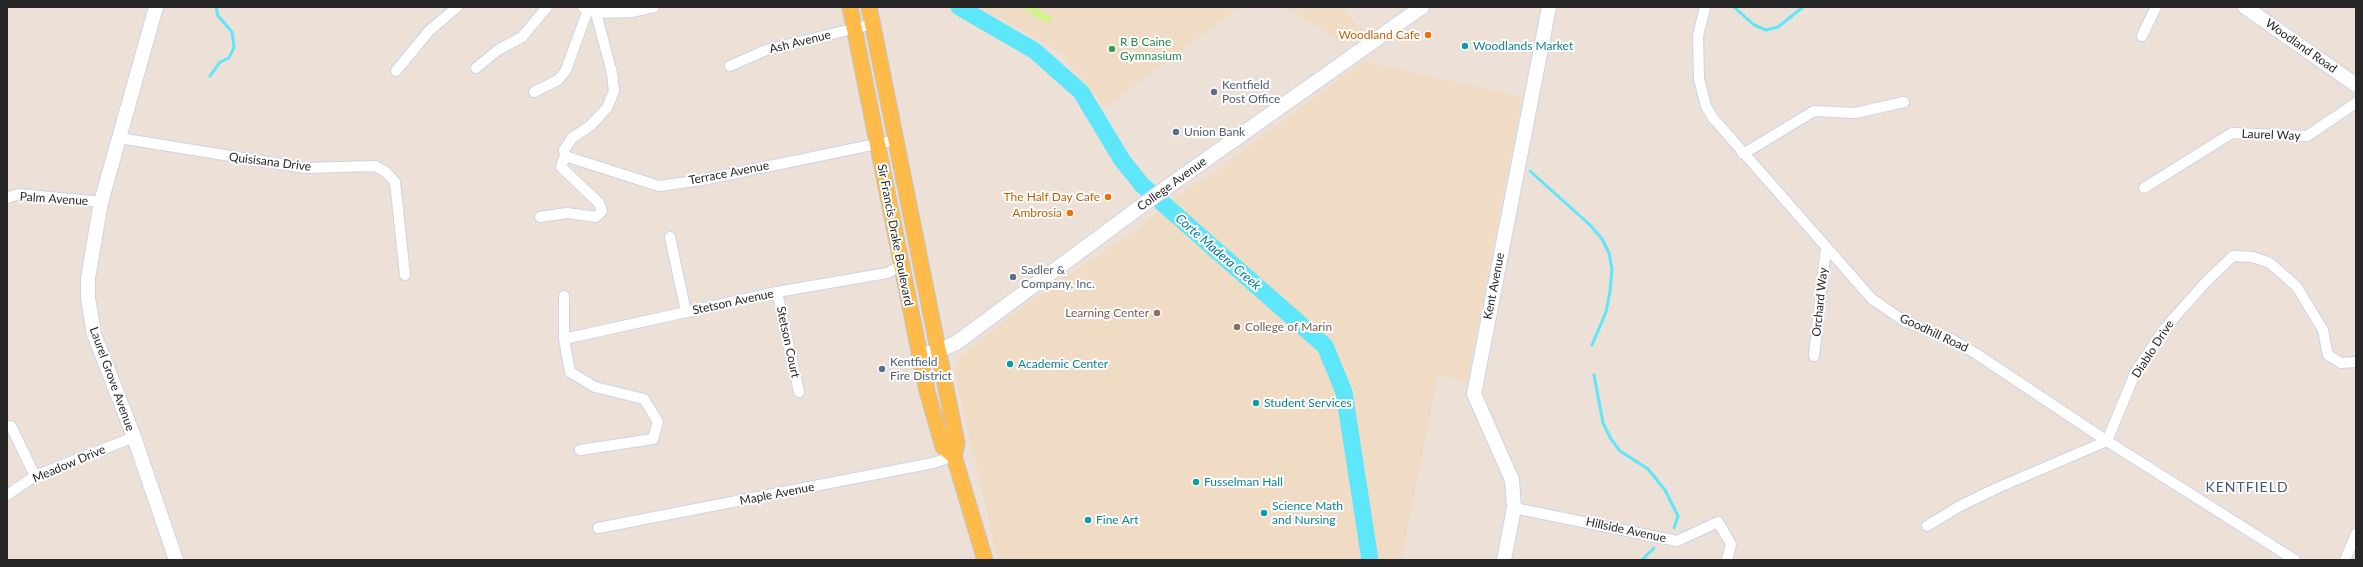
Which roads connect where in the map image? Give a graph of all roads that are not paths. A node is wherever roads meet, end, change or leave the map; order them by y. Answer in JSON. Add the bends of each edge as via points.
{"nodes":[{"id":1,"x":156,"y":7,"type":"edge"},
{"id":2,"x":457,"y":7,"type":"edge"},
{"id":3,"x":547,"y":7,"type":"edge"},
{"id":4,"x":654,"y":7,"type":"edge"},
{"id":5,"x":850,"y":7,"type":"edge"},
{"id":6,"x":870,"y":7,"type":"edge"},
{"id":7,"x":1422,"y":7,"type":"edge"},
{"id":8,"x":1549,"y":7,"type":"edge"},
{"id":9,"x":1705,"y":7,"type":"edge"},
{"id":10,"x":2156,"y":7,"type":"edge"},
{"id":11,"x":2246,"y":7,"type":"edge"},
{"id":12,"x":589,"y":9,"type":"edge"},
{"id":13,"x":873,"y":24,"type":"junction"},
{"id":14,"x":854,"y":28,"type":"junction"},
{"id":15,"x":2142,"y":36,"type":"dead end"},
{"id":16,"x":730,"y":66,"type":"dead end"},
{"id":17,"x":476,"y":68,"type":"dead end"},
{"id":18,"x":396,"y":71,"type":"dead end"},
{"id":19,"x":2356,"y":85,"type":"edge"},
{"id":20,"x":534,"y":92,"type":"dead end"},
{"id":21,"x":1904,"y":102,"type":"dead end"},
{"id":22,"x":2356,"y":103,"type":"edge"},
{"id":23,"x":119,"y":138,"type":"junction"},
{"id":24,"x":896,"y":140,"type":"junction"},
{"id":25,"x":877,"y":143,"type":"junction"},
{"id":26,"x":1743,"y":154,"type":"junction"},
{"id":27,"x":565,"y":156,"type":"junction"},
{"id":28,"x":2144,"y":188,"type":"dead end"},
{"id":29,"x":7,"y":198,"type":"edge"},
{"id":30,"x":100,"y":202,"type":"junction"},
{"id":31,"x":540,"y":216,"type":"dead end"},
{"id":32,"x":670,"y":237,"type":"dead end"},
{"id":33,"x":1826,"y":247,"type":"junction"},
{"id":34,"x":901,"y":266,"type":"junction"},
{"id":35,"x":405,"y":275,"type":"dead end"},
{"id":36,"x":777,"y":292,"type":"junction"},
{"id":37,"x":564,"y":296,"type":"dead end"},
{"id":38,"x":686,"y":312,"type":"junction"},
{"id":39,"x":564,"y":339,"type":"junction"},
{"id":40,"x":938,"y":351,"type":"junction"},
{"id":41,"x":919,"y":355,"type":"junction"},
{"id":42,"x":1814,"y":356,"type":"dead end"},
{"id":43,"x":2356,"y":362,"type":"edge"},
{"id":44,"x":799,"y":392,"type":"dead end"},
{"id":45,"x":11,"y":426,"type":"dead end"},
{"id":46,"x":134,"y":437,"type":"junction"},
{"id":47,"x":2107,"y":441,"type":"junction"},
{"id":48,"x":580,"y":450,"type":"dead end"},
{"id":49,"x":954,"y":456,"type":"junction"},
{"id":50,"x":35,"y":476,"type":"junction"},
{"id":51,"x":7,"y":495,"type":"edge"},
{"id":52,"x":1514,"y":508,"type":"junction"},
{"id":53,"x":1927,"y":526,"type":"dead end"},
{"id":54,"x":598,"y":528,"type":"dead end"},
{"id":55,"x":2356,"y":534,"type":"edge"},
{"id":56,"x":176,"y":560,"type":"edge"},
{"id":57,"x":985,"y":560,"type":"edge"},
{"id":58,"x":1504,"y":560,"type":"edge"},
{"id":59,"x":1727,"y":560,"type":"edge"},
{"id":60,"x":2295,"y":560,"type":"edge"},
{"id":61,"x":2345,"y":560,"type":"edge"}],
"edges":[{"from":1,"to":23,"type":"street","name":"Laurel Grove Avenue"},
{"from":2,"to":18,"type":"street","via":[[429,31]]},
{"from":3,"to":17,"type":"street","via":[[522,37],[498,50]]},
{"from":4,"to":12,"type":"street","via":[[631,12]]},
{"from":5,"to":14,"type":"main road","name":"Sir Francis Drake Boulevard"},
{"from":6,"to":13,"type":"main road","name":"Sir Francis Drake Boulevard"},
{"from":7,"to":40,"type":"street","name":"College Avenue","via":[[1160,193],[956,343]]},
{"from":8,"to":52,"type":"street","name":"Kent Avenue","via":[[1474,394],[1512,480]]},
{"from":9,"to":26,"type":"street","name":"Goodhill Road","via":[[1700,22],[1698,51],[1702,92],[1713,118]]},
{"from":10,"to":15,"type":"street"},
{"from":11,"to":19,"type":"street","name":"Woodland Road"},
{"from":12,"to":20,"type":"street","via":[[566,70],[558,80]]},
{"from":12,"to":27,"type":"street","via":[[612,72],[614,91],[607,108],[590,126],[572,138],[564,150]]},
{"from":13,"to":14,"type":"street","name":"Ash Avenue"},
{"from":13,"to":24,"type":"main road","name":"Sir Francis Drake Boulevard"},
{"from":14,"to":16,"type":"street","name":"Ash Avenue","via":[[766,50]]},
{"from":14,"to":25,"type":"main road","name":"Sir Francis Drake Boulevard"},
{"from":21,"to":26,"type":"street","via":[[1855,113],[1814,111]]},
{"from":22,"to":28,"type":"street","name":"Laurel Way","via":[[2307,136],[2232,133]]},
{"from":23,"to":30,"type":"street","name":"Laurel Grove Avenue"},
{"from":23,"to":35,"type":"street","name":"Quisisana Drive","via":[[305,168],[375,166],[386,172],[395,182]]},
{"from":24,"to":25,"type":"street","name":"Terrace Avenue"},
{"from":24,"to":40,"type":"main road","name":"Sir Francis Drake Boulevard"},
{"from":25,"to":27,"type":"street","name":"Terrace Avenue","via":[[702,180],[659,186]]},
{"from":25,"to":34,"type":"main road","name":"Sir Francis Drake Boulevard"},
{"from":26,"to":33,"type":"street","name":"Goodhill Road"},
{"from":27,"to":31,"type":"street","via":[[563,170],[599,203],[602,211],[596,217],[567,213]]},
{"from":29,"to":30,"type":"street","name":"Palm Avenue","via":[[19,194]]},
{"from":30,"to":46,"type":"street","name":"Laurel Grove Avenue","via":[[88,278],[90,311],[94,334]]},
{"from":32,"to":38,"type":"street"},
{"from":33,"to":42,"type":"street","name":"Orchard Way"},
{"from":33,"to":47,"type":"street","name":"Goodhill Road","via":[[1878,304],[1904,321],[1951,339],[1975,353]]},
{"from":34,"to":36,"type":"street","name":"Stetson Avenue","via":[[873,276]]},
{"from":34,"to":41,"type":"main road","name":"Sir Francis Drake Boulevard"},
{"from":36,"to":38,"type":"street","name":"Stetson Avenue"},
{"from":36,"to":44,"type":"street","name":"Stetson Court"},
{"from":37,"to":39,"type":"street"},
{"from":38,"to":39,"type":"street","name":"Stetson Avenue"},
{"from":39,"to":48,"type":"street","via":[[570,372],[595,387],[644,398],[658,422],[653,440]]},
{"from":40,"to":41,"type":"street","name":"College Avenue"},
{"from":40,"to":49,"type":"main road","name":"Sir Francis Drake Boulevard","via":[[957,443]]},
{"from":41,"to":49,"type":"main road","name":"Sir Francis Drake Boulevard","via":[[935,424],[943,446]]},
{"from":43,"to":47,"type":"street","name":"Diablo Drive","via":[[2341,363],[2328,355],[2323,330],[2297,287],[2270,263],[2253,257],[2233,256],[2165,328],[2136,371]]},
{"from":45,"to":50,"type":"street"},
{"from":46,"to":50,"type":"street","name":"Meadow Drive"},
{"from":46,"to":56,"type":"street","name":"Laurel Grove Avenue"},
{"from":47,"to":53,"type":"street","via":[[1997,488]]},
{"from":47,"to":60,"type":"street","name":"Goodhill Road"},
{"from":49,"to":54,"type":"street","name":"Maple Avenue","via":[[932,463]]},
{"from":49,"to":57,"type":"main road","name":"Sir Francis Drake Boulevard"},
{"from":50,"to":51,"type":"street","name":"Meadow Drive"},
{"from":52,"to":58,"type":"street","name":"Kent Avenue"},
{"from":52,"to":59,"type":"street","name":"Hillside Avenue","via":[[1677,541],[1718,522],[1731,544]]},
{"from":55,"to":61,"type":"street"}]}
